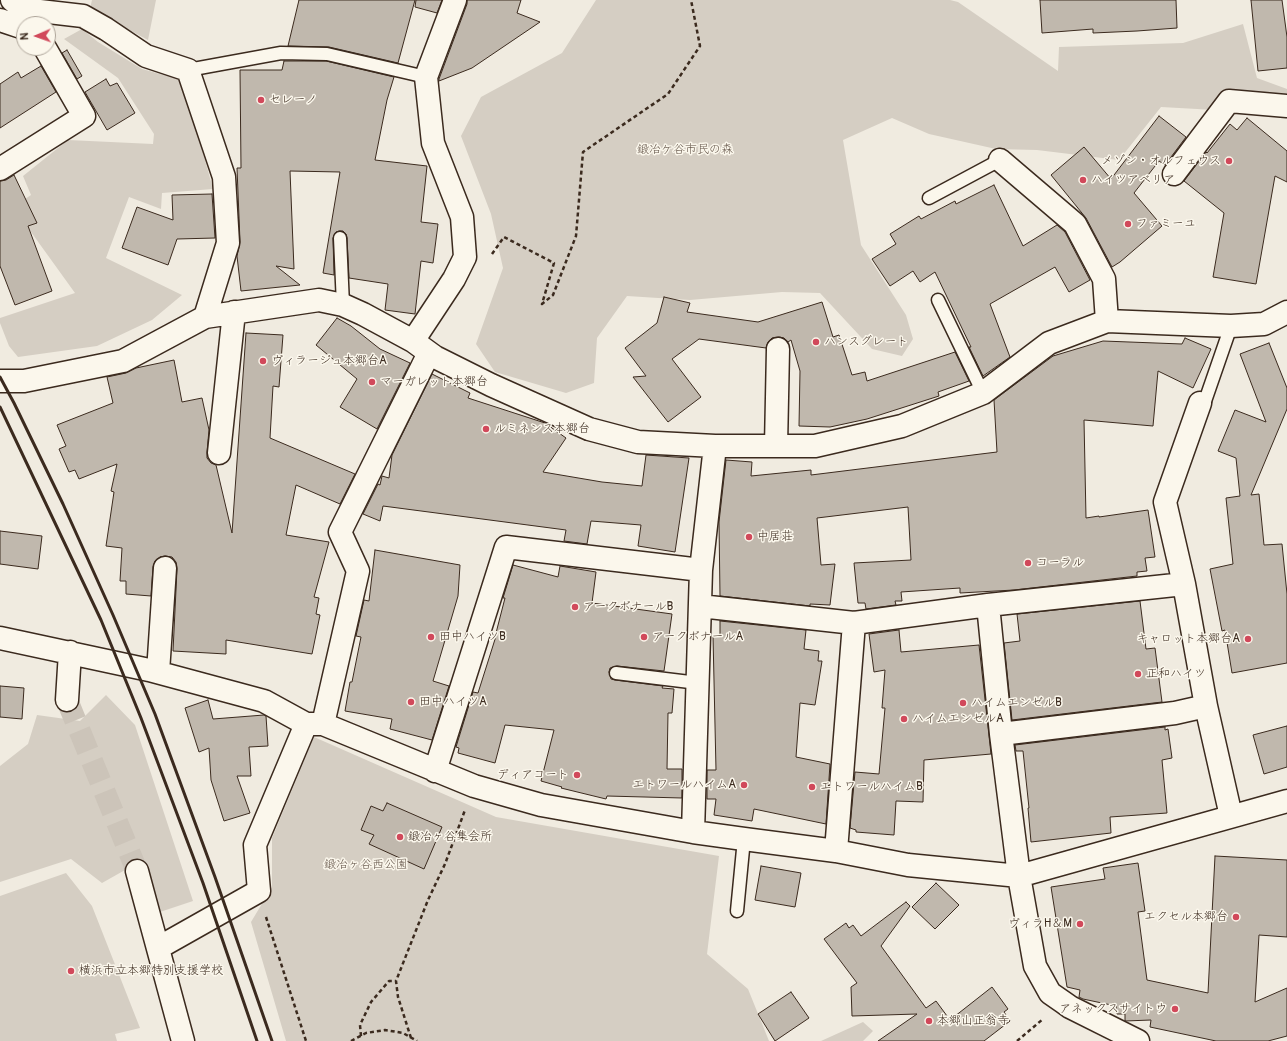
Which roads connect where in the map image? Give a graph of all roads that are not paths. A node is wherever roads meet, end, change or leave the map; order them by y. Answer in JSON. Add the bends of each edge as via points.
{"nodes":[{"id":1,"x":12,"y":0,"type":"edge"},
{"id":2,"x":455,"y":0,"type":"edge"},
{"id":3,"x":0,"y":20,"type":"edge"},
{"id":4,"x":16,"y":25,"type":"edge"},
{"id":5,"x":50,"y":56,"type":"edge"},
{"id":6,"x":188,"y":70,"type":"junction"},
{"id":7,"x":426,"y":77,"type":"junction"},
{"id":8,"x":1287,"y":106,"type":"edge"},
{"id":9,"x":1000,"y":160,"type":"joint"},
{"id":10,"x":0,"y":169,"type":"edge"},
{"id":11,"x":1174,"y":174,"type":"dead end"},
{"id":12,"x":929,"y":198,"type":"dead end"},
{"id":13,"x":340,"y":238,"type":"dead end"},
{"id":14,"x":938,"y":300,"type":"dead end"},
{"id":15,"x":343,"y":305,"type":"junction"},
{"id":16,"x":234,"y":312,"type":"junction"},
{"id":17,"x":1287,"y":312,"type":"edge"},
{"id":18,"x":205,"y":317,"type":"junction"},
{"id":19,"x":1107,"y":321,"type":"junction"},
{"id":20,"x":1231,"y":326,"type":"junction"},
{"id":21,"x":421,"y":347,"type":"junction"},
{"id":22,"x":778,"y":349,"type":"dead end"},
{"id":23,"x":0,"y":381,"type":"edge"},
{"id":24,"x":983,"y":393,"type":"junction"},
{"id":25,"x":1200,"y":403,"type":"joint"},
{"id":26,"x":715,"y":446,"type":"junction"},
{"id":27,"x":776,"y":446,"type":"junction"},
{"id":28,"x":219,"y":454,"type":"dead end"},
{"id":29,"x":165,"y":568,"type":"dead end"},
{"id":30,"x":701,"y":570,"type":"junction"},
{"id":31,"x":1184,"y":584,"type":"junction"},
{"id":32,"x":988,"y":605,"type":"junction"},
{"id":33,"x":700,"y":606,"type":"junction"},
{"id":34,"x":854,"y":623,"type":"junction"},
{"id":35,"x":0,"y":638,"type":"edge"},
{"id":36,"x":70,"y":652,"type":"junction"},
{"id":37,"x":158,"y":672,"type":"junction"},
{"id":38,"x":616,"y":673,"type":"dead end"},
{"id":39,"x":698,"y":683,"type":"junction"},
{"id":40,"x":66,"y":700,"type":"tunnel mouth"},
{"id":41,"x":1206,"y":706,"type":"junction"},
{"id":42,"x":315,"y":724,"type":"junction"},
{"id":43,"x":1001,"y":734,"type":"junction"},
{"id":44,"x":435,"y":771,"type":"junction"},
{"id":45,"x":1287,"y":801,"type":"edge"},
{"id":46,"x":1231,"y":816,"type":"junction"},
{"id":47,"x":693,"y":832,"type":"junction"},
{"id":48,"x":744,"y":839,"type":"junction"},
{"id":49,"x":836,"y":851,"type":"junction"},
{"id":50,"x":137,"y":871,"type":"tunnel mouth"},
{"id":51,"x":1019,"y":876,"type":"junction"},
{"id":52,"x":736,"y":910,"type":"dead end"},
{"id":53,"x":158,"y":948,"type":"junction"},
{"id":54,"x":183,"y":1041,"type":"edge"},
{"id":55,"x":1138,"y":1041,"type":"edge"}],
"edges":[{"from":1,"to":6,"type":"street","via":[[23,9],[83,16],[146,56]]},
{"from":2,"to":7,"type":"street"},
{"from":3,"to":4,"type":"street"},
{"from":5,"to":10,"type":"street","via":[[84,116]]},
{"from":6,"to":7,"type":"lane","via":[[281,53],[327,54]]},
{"from":6,"to":18,"type":"street","via":[[224,177],[228,243]]},
{"from":7,"to":21,"type":"street","via":[[434,143],[462,218],[465,257]]},
{"from":8,"to":11,"type":"street","via":[[1229,101]]},
{"from":9,"to":12,"type":"lane"},
{"from":9,"to":19,"type":"street","via":[[1075,224],[1104,279]]},
{"from":13,"to":15,"type":"lane"},
{"from":14,"to":24,"type":"lane"},
{"from":15,"to":16,"type":"street","via":[[320,300]]},
{"from":15,"to":21,"type":"street"},
{"from":16,"to":18,"type":"street"},
{"from":16,"to":28,"type":"street"},
{"from":17,"to":20,"type":"street","via":[[1264,324]]},
{"from":18,"to":23,"type":"street","via":[[122,361],[24,380]]},
{"from":19,"to":20,"type":"street"},
{"from":19,"to":24,"type":"street","via":[[1048,343]]},
{"from":20,"to":25,"type":"lane","via":[[1204,404]]},
{"from":21,"to":26,"type":"street","via":[[435,357],[491,385],[589,429],[638,442]]},
{"from":21,"to":42,"type":"street","via":[[340,532],[358,571]]},
{"from":22,"to":27,"type":"street"},
{"from":24,"to":27,"type":"street","via":[[902,426],[815,446]]},
{"from":25,"to":31,"type":"street","via":[[1165,502]]},
{"from":26,"to":27,"type":"street"},
{"from":26,"to":30,"type":"street"},
{"from":29,"to":37,"type":"street"},
{"from":30,"to":33,"type":"street"},
{"from":30,"to":44,"type":"street","via":[[506,546]]},
{"from":31,"to":32,"type":"street"},
{"from":31,"to":41,"type":"street"},
{"from":32,"to":34,"type":"street"},
{"from":32,"to":43,"type":"street"},
{"from":33,"to":34,"type":"street"},
{"from":33,"to":39,"type":"street"},
{"from":34,"to":49,"type":"street"},
{"from":35,"to":36,"type":"street"},
{"from":36,"to":37,"type":"street"},
{"from":36,"to":40,"type":"street"},
{"from":37,"to":42,"type":"street","via":[[264,701]]},
{"from":38,"to":39,"type":"lane"},
{"from":39,"to":47,"type":"street"},
{"from":41,"to":43,"type":"street","via":[[1176,713]]},
{"from":41,"to":46,"type":"street"},
{"from":42,"to":44,"type":"street"},
{"from":42,"to":53,"type":"street","via":[[255,845],[258,891]]},
{"from":43,"to":51,"type":"street"},
{"from":44,"to":47,"type":"street","via":[[474,786],[541,805]]},
{"from":45,"to":46,"type":"street"},
{"from":46,"to":51,"type":"street"},
{"from":47,"to":48,"type":"street"},
{"from":48,"to":49,"type":"street"},
{"from":48,"to":52,"type":"lane"},
{"from":49,"to":51,"type":"street","via":[[908,865]]},
{"from":50,"to":53,"type":"street"},
{"from":51,"to":55,"type":"street","via":[[1035,966],[1050,993],[1070,1007]]},
{"from":53,"to":54,"type":"street"}]}
